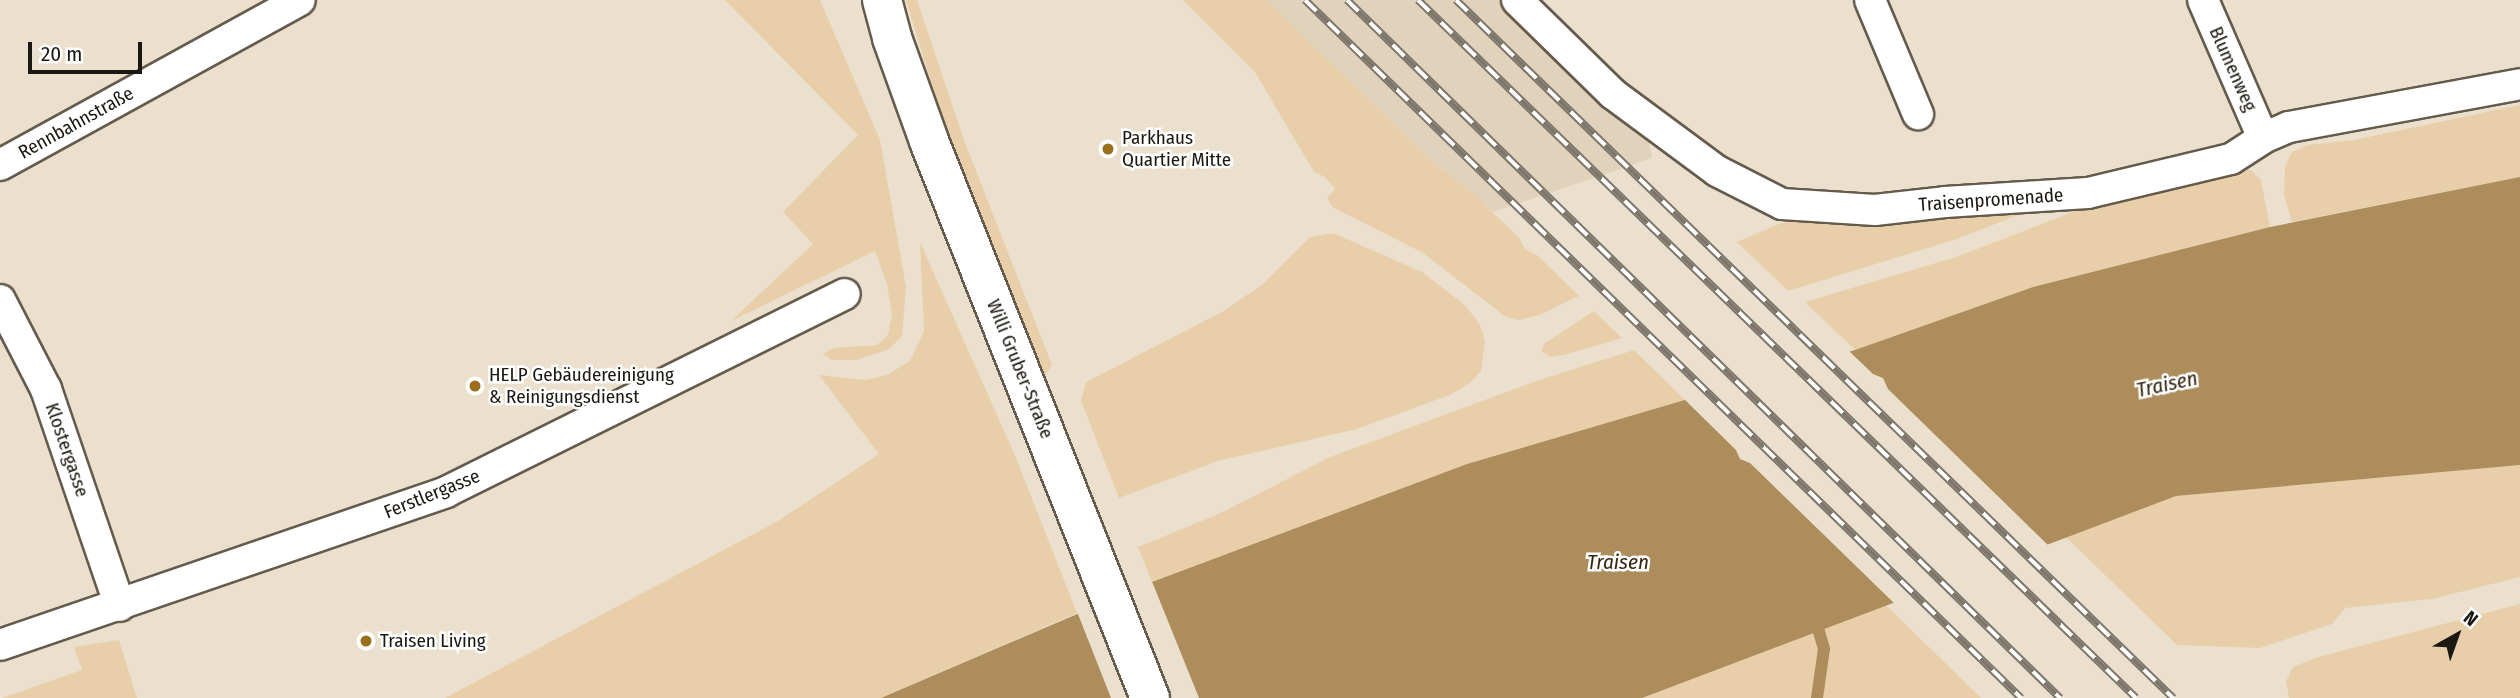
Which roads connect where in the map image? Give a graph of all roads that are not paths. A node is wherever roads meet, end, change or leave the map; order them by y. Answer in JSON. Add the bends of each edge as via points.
{"nodes":[{"id":1,"x":300,"y":0,"type":"edge"},
{"id":2,"x":872,"y":0,"type":"edge"},
{"id":3,"x":882,"y":0,"type":"edge"},
{"id":4,"x":1517,"y":0,"type":"edge"},
{"id":5,"x":1870,"y":0,"type":"edge"},
{"id":6,"x":2203,"y":0,"type":"edge"},
{"id":7,"x":892,"y":38,"type":"junction"},
{"id":8,"x":2520,"y":84,"type":"edge"},
{"id":9,"x":1919,"y":114,"type":"dead end"},
{"id":10,"x":2263,"y":138,"type":"junction"},
{"id":11,"x":0,"y":165,"type":"edge"},
{"id":12,"x":845,"y":294,"type":"dead end"},
{"id":13,"x":0,"y":300,"type":"edge"},
{"id":14,"x":120,"y":606,"type":"junction"},
{"id":15,"x":0,"y":645,"type":"edge"},
{"id":16,"x":1150,"y":698,"type":"edge"}],
"edges":[{"from":1,"to":11,"type":"street","name":"Rennbahnstraße"},
{"from":2,"to":7,"type":"street","name":"Willi Gruber-Straße"},
{"from":3,"to":7,"type":"street","name":"Willi Gruber-Straße"},
{"from":4,"to":10,"type":"street","name":"Traisenpromenade","via":[[1613,94],[1717,171],[1782,204],[1875,210],[2088,193],[2231,159]]},
{"from":5,"to":9,"type":"street"},
{"from":6,"to":10,"type":"street","name":"Blumenweg"},
{"from":7,"to":16,"type":"street","name":"Willi Gruber-Straße"},
{"from":8,"to":10,"type":"street","name":"Traisenpromenade","via":[[2289,127]]},
{"from":12,"to":14,"type":"street","name":"Ferstlergasse","via":[[446,492]]},
{"from":13,"to":14,"type":"street","name":"Klostergasse","via":[[46,388]]},
{"from":14,"to":15,"type":"street","name":"Ferstlergasse"}]}
